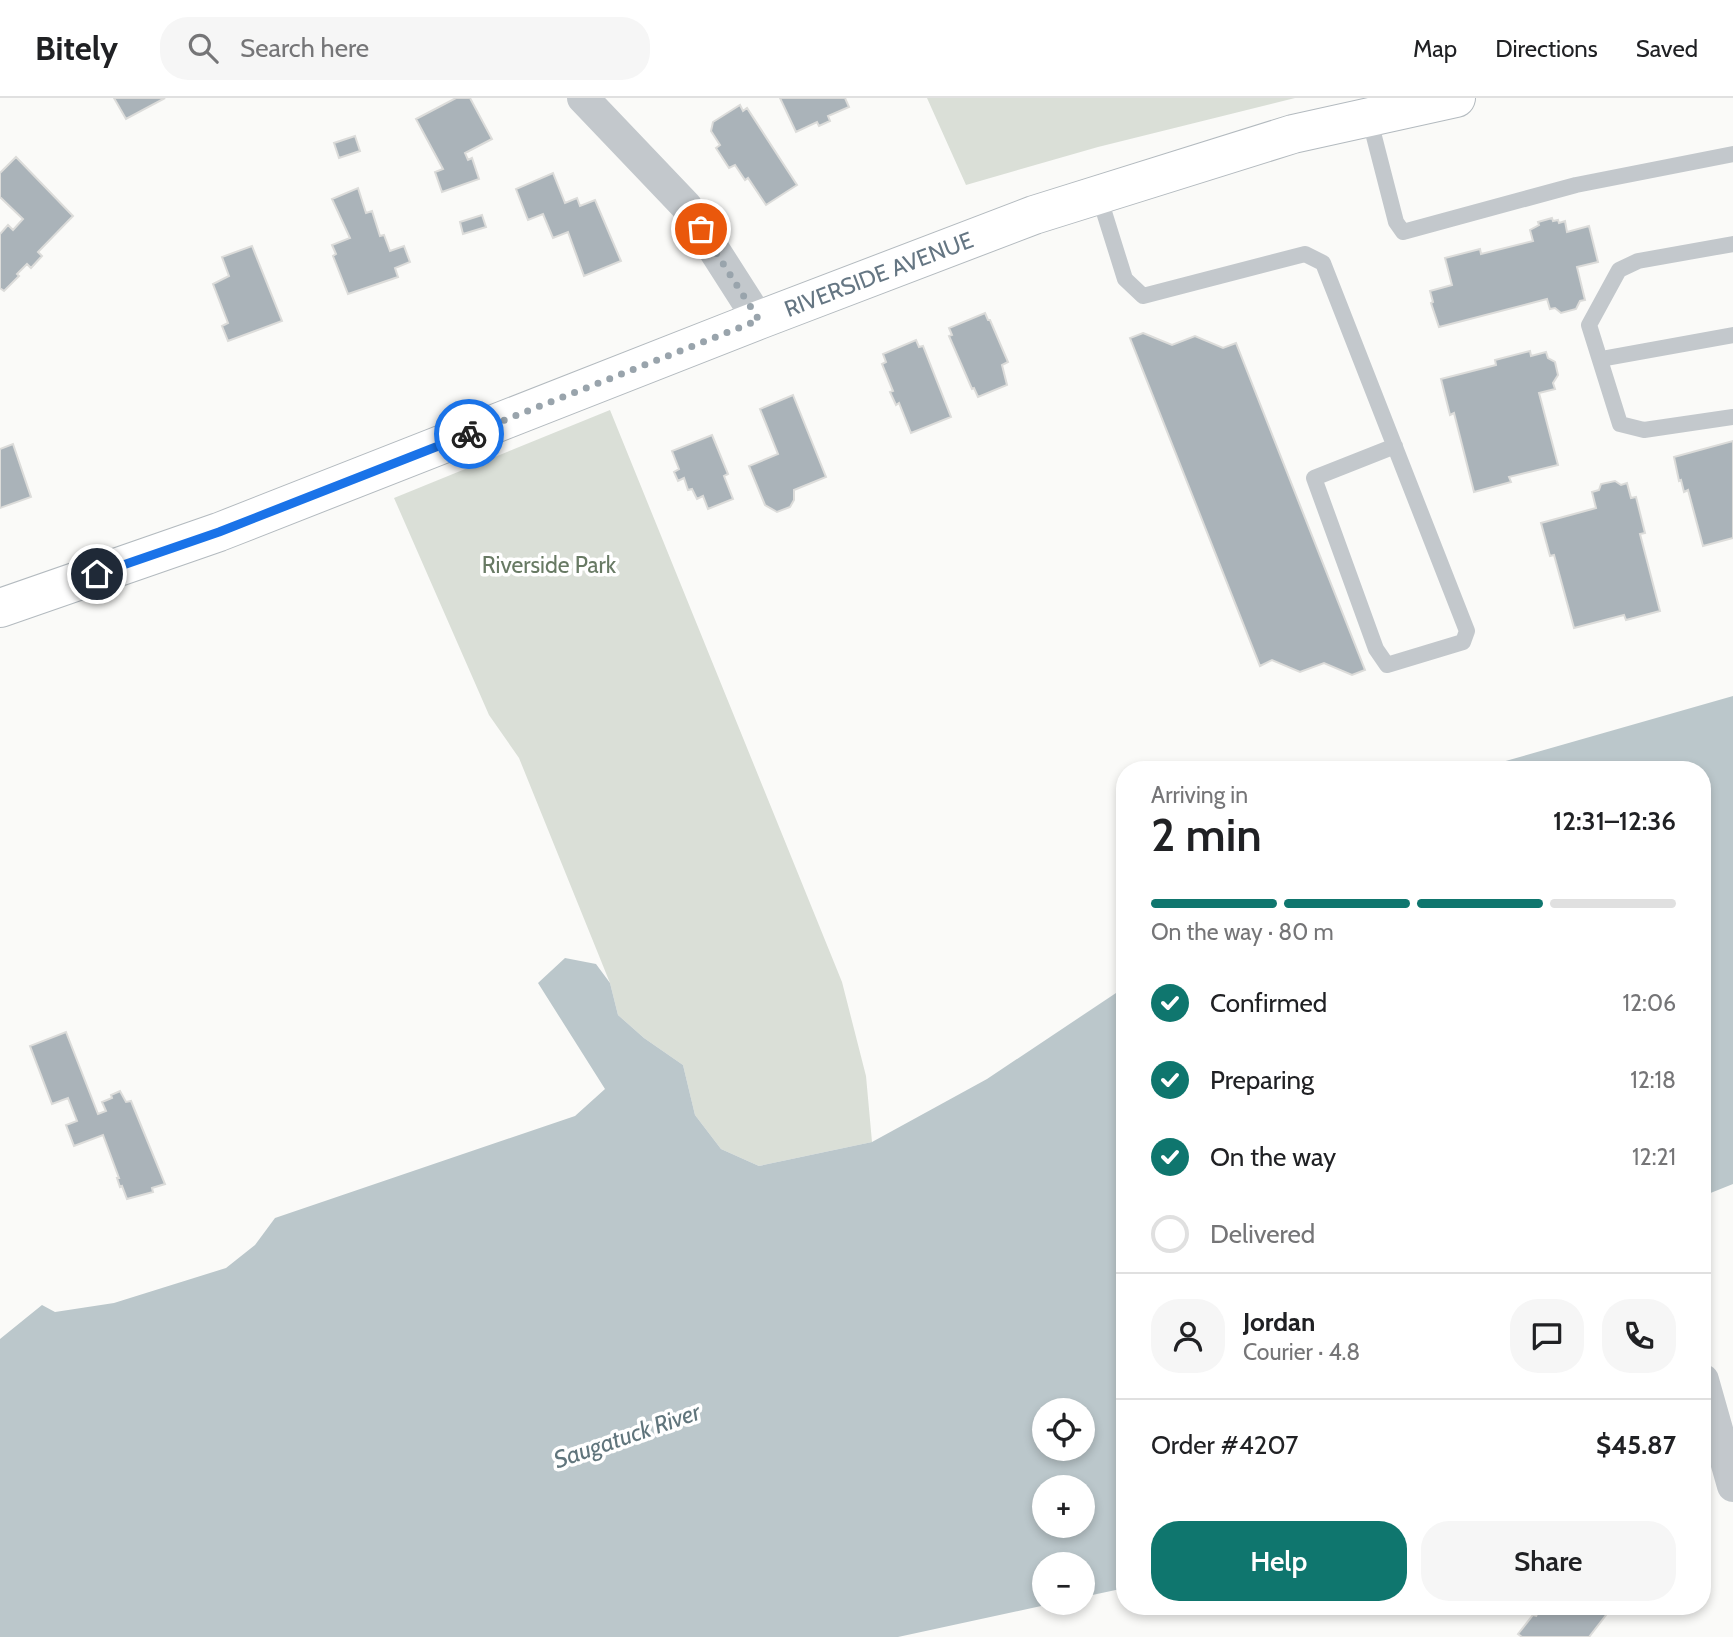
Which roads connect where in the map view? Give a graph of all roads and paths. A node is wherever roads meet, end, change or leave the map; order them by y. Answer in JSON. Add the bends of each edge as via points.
{"nodes":[{"id":1,"x":583,"y":98,"type":"edge"},
{"id":2,"x":1456,"y":98,"type":"edge"},
{"id":3,"x":1369,"y":117,"type":"junction"},
{"id":4,"x":1733,"y":154,"type":"edge"},
{"id":5,"x":1099,"y":196,"type":"junction"},
{"id":6,"x":1733,"y":244,"type":"edge"},
{"id":7,"x":759,"y":320,"type":"junction"},
{"id":8,"x":1733,"y":335,"type":"edge"},
{"id":9,"x":1601,"y":359,"type":"junction"},
{"id":10,"x":1733,"y":417,"type":"edge"},
{"id":11,"x":1395,"y":446,"type":"junction"},
{"id":12,"x":0,"y":608,"type":"edge"},
{"id":13,"x":1711,"y":1408,"type":"edge"},
{"id":14,"x":1733,"y":1486,"type":"edge"}],
"edges":[{"from":1,"to":7,"type":"street","via":[[686,206]]},
{"from":2,"to":3,"type":"main road","name":"RIVERSIDE AVENUE"},
{"from":3,"to":4,"type":"lane","via":[[1396,222],[1403,232],[1576,185]]},
{"from":3,"to":5,"type":"main road","name":"RIVERSIDE AVENUE","via":[[1293,134]]},
{"from":5,"to":7,"type":"main road","name":"RIVERSIDE AVENUE","via":[[1034,215]]},
{"from":5,"to":11,"type":"lane","via":[[1125,279],[1143,296],[1305,254],[1323,263]]},
{"from":6,"to":9,"type":"lane","via":[[1638,261],[1619,270],[1589,325]]},
{"from":7,"to":12,"type":"main road","name":"RIVERSIDE AVENUE","via":[[219,532]]},
{"from":8,"to":9,"type":"lane"},
{"from":9,"to":10,"type":"lane","via":[[1620,424],[1644,430]]},
{"from":11,"to":11,"type":"lane","via":[[1467,631],[1463,642],[1387,665],[1376,649],[1314,478]]},
{"from":13,"to":14,"type":"street"}]}
